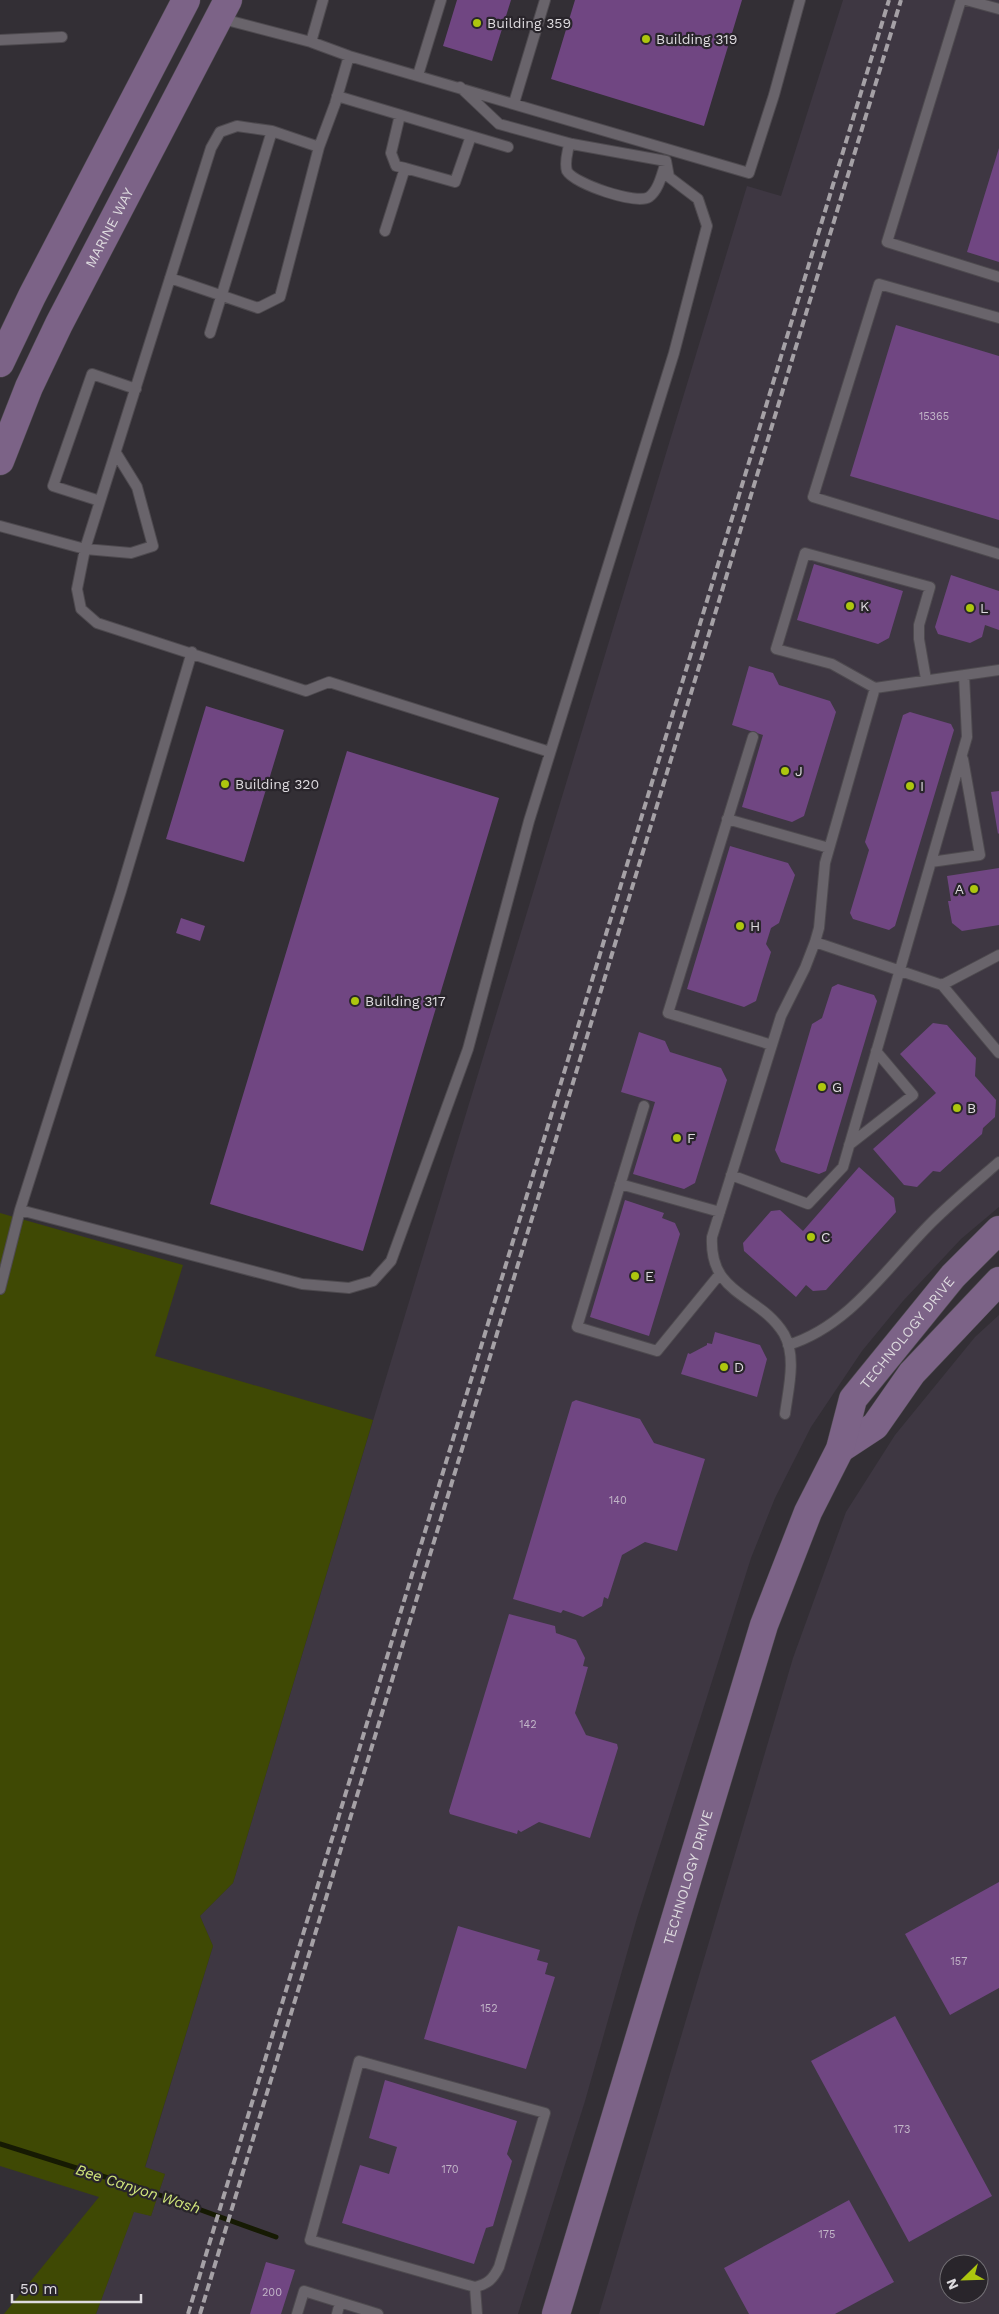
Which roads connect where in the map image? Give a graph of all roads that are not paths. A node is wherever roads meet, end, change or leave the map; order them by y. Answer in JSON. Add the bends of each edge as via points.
{"nodes":[{"id":1,"x":188,"y":0,"type":"edge"},
{"id":2,"x":323,"y":0,"type":"edge"},
{"id":3,"x":441,"y":0,"type":"edge"},
{"id":4,"x":545,"y":0,"type":"edge"},
{"id":5,"x":800,"y":0,"type":"edge"},
{"id":6,"x":961,"y":0,"type":"edge"},
{"id":7,"x":966,"y":0,"type":"edge"},
{"id":8,"x":223,"y":9,"type":"edge"},
{"id":9,"x":999,"y":9,"type":"edge"},
{"id":10,"x":62,"y":36,"type":"dead end"},
{"id":11,"x":0,"y":40,"type":"edge"},
{"id":12,"x":311,"y":42,"type":"junction"},
{"id":13,"x":349,"y":56,"type":"junction"},
{"id":14,"x":418,"y":75,"type":"junction"},
{"id":15,"x":460,"y":87,"type":"junction"},
{"id":16,"x":337,"y":96,"type":"junction"},
{"id":17,"x":514,"y":103,"type":"junction"},
{"id":18,"x":400,"y":115,"type":"junction"},
{"id":19,"x":272,"y":131,"type":"junction"},
{"id":20,"x":471,"y":136,"type":"junction"},
{"id":21,"x":569,"y":144,"type":"junction"},
{"id":22,"x":319,"y":147,"type":"junction"},
{"id":23,"x":508,"y":147,"type":"dead end"},
{"id":24,"x":666,"y":161,"type":"junction"},
{"id":25,"x":405,"y":168,"type":"junction"},
{"id":26,"x":385,"y":231,"type":"dead end"},
{"id":27,"x":999,"y":277,"type":"edge"},
{"id":28,"x":170,"y":278,"type":"junction"},
{"id":29,"x":221,"y":295,"type":"junction"},
{"id":30,"x":999,"y":318,"type":"edge"},
{"id":31,"x":210,"y":333,"type":"dead end"},
{"id":32,"x":0,"y":362,"type":"edge"},
{"id":33,"x":136,"y":389,"type":"junction"},
{"id":34,"x":116,"y":453,"type":"junction"},
{"id":35,"x":0,"y":461,"type":"edge"},
{"id":36,"x":100,"y":501,"type":"junction"},
{"id":37,"x":0,"y":526,"type":"edge"},
{"id":38,"x":85,"y":548,"type":"junction"},
{"id":39,"x":999,"y":554,"type":"edge"},
{"id":40,"x":192,"y":652,"type":"junction"},
{"id":41,"x":999,"y":670,"type":"edge"},
{"id":42,"x":964,"y":675,"type":"junction"},
{"id":43,"x":926,"y":679,"type":"junction"},
{"id":44,"x":875,"y":688,"type":"junction"},
{"id":45,"x":753,"y":737,"type":"dead end"},
{"id":46,"x":550,"y":752,"type":"junction"},
{"id":47,"x":962,"y":755,"type":"junction"},
{"id":48,"x":728,"y":819,"type":"junction"},
{"id":49,"x":829,"y":848,"type":"junction"},
{"id":50,"x":931,"y":862,"type":"junction"},
{"id":51,"x":815,"y":942,"type":"junction"},
{"id":52,"x":999,"y":955,"type":"edge"},
{"id":53,"x":900,"y":971,"type":"junction"},
{"id":54,"x":942,"y":986,"type":"junction"},
{"id":55,"x":772,"y":1045,"type":"junction"},
{"id":56,"x":876,"y":1051,"type":"junction"},
{"id":57,"x":999,"y":1054,"type":"edge"},
{"id":58,"x":644,"y":1106,"type":"dead end"},
{"id":59,"x":849,"y":1145,"type":"junction"},
{"id":60,"x":999,"y":1162,"type":"edge"},
{"id":61,"x":731,"y":1175,"type":"junction"},
{"id":62,"x":620,"y":1184,"type":"junction"},
{"id":63,"x":20,"y":1210,"type":"junction"},
{"id":64,"x":720,"y":1212,"type":"junction"},
{"id":65,"x":999,"y":1230,"type":"edge"},
{"id":66,"x":719,"y":1275,"type":"junction"},
{"id":67,"x":999,"y":1280,"type":"edge"},
{"id":68,"x":0,"y":1289,"type":"edge"},
{"id":69,"x":788,"y":1345,"type":"junction"},
{"id":70,"x":785,"y":1414,"type":"dead end"},
{"id":71,"x":840,"y":1449,"type":"junction"},
{"id":72,"x":475,"y":2287,"type":"junction"},
{"id":73,"x":340,"y":2302,"type":"junction"},
{"id":74,"x":297,"y":2314,"type":"edge"},
{"id":75,"x":337,"y":2314,"type":"edge"},
{"id":76,"x":378,"y":2314,"type":"edge"},
{"id":77,"x":477,"y":2314,"type":"edge"},
{"id":78,"x":556,"y":2314,"type":"edge"}],
"edges":[{"from":1,"to":8,"type":"street"},
{"from":1,"to":32,"type":"street"},
{"from":2,"to":12,"type":"lane"},
{"from":3,"to":14,"type":"lane"},
{"from":4,"to":17,"type":"lane"},
{"from":5,"to":17,"type":"lane","via":[[749,173]]},
{"from":6,"to":27,"type":"lane","via":[[887,242]]},
{"from":7,"to":9,"type":"lane"},
{"from":8,"to":12,"type":"lane"},
{"from":8,"to":35,"type":"street","name":"MARINE WAY","via":[[58,324]]},
{"from":10,"to":11,"type":"lane"},
{"from":12,"to":13,"type":"lane"},
{"from":13,"to":14,"type":"lane"},
{"from":13,"to":16,"type":"lane"},
{"from":14,"to":15,"type":"lane"},
{"from":15,"to":17,"type":"lane"},
{"from":15,"to":21,"type":"lane","via":[[499,124]]},
{"from":16,"to":18,"type":"lane"},
{"from":16,"to":22,"type":"lane"},
{"from":18,"to":20,"type":"lane"},
{"from":18,"to":25,"type":"lane","via":[[390,153],[396,166]]},
{"from":19,"to":22,"type":"lane"},
{"from":19,"to":28,"type":"lane","via":[[238,126],[220,132],[211,148]]},
{"from":19,"to":29,"type":"lane"},
{"from":20,"to":23,"type":"lane"},
{"from":20,"to":25,"type":"lane","via":[[455,182]]},
{"from":21,"to":24,"type":"lane"},
{"from":21,"to":24,"type":"lane","via":[[567,171],[573,178],[634,200],[648,198],[654,193]]},
{"from":22,"to":29,"type":"lane","via":[[280,297],[258,308]]},
{"from":24,"to":46,"type":"lane","via":[[668,177],[698,200],[707,226],[674,353]]},
{"from":25,"to":26,"type":"lane"},
{"from":28,"to":29,"type":"lane"},
{"from":28,"to":33,"type":"lane"},
{"from":29,"to":31,"type":"lane"},
{"from":30,"to":39,"type":"lane","via":[[878,284],[813,497]]},
{"from":33,"to":34,"type":"lane"},
{"from":33,"to":36,"type":"lane","via":[[92,374],[53,486]]},
{"from":34,"to":36,"type":"lane"},
{"from":34,"to":38,"type":"lane","via":[[137,487],[153,546],[131,553]]},
{"from":36,"to":38,"type":"lane"},
{"from":37,"to":38,"type":"lane"},
{"from":38,"to":40,"type":"lane","via":[[77,589],[82,609],[97,622]]},
{"from":40,"to":46,"type":"lane","via":[[306,691],[329,682]]},
{"from":40,"to":63,"type":"lane","via":[[121,892]]},
{"from":41,"to":42,"type":"lane"},
{"from":42,"to":43,"type":"lane"},
{"from":42,"to":47,"type":"lane","via":[[967,737]]},
{"from":43,"to":44,"type":"lane"},
{"from":43,"to":44,"type":"lane","via":[[918,639],[930,587],[805,553],[776,649],[832,664]]},
{"from":44,"to":49,"type":"lane"},
{"from":45,"to":48,"type":"lane"},
{"from":46,"to":63,"type":"lane","via":[[468,1048],[390,1262],[373,1281],[349,1288],[302,1284]]},
{"from":47,"to":50,"type":"lane"},
{"from":47,"to":50,"type":"lane","via":[[980,855]]},
{"from":48,"to":49,"type":"lane"},
{"from":48,"to":55,"type":"lane","via":[[668,1013]]},
{"from":49,"to":51,"type":"lane"},
{"from":50,"to":53,"type":"lane"},
{"from":51,"to":53,"type":"lane"},
{"from":51,"to":55,"type":"lane","via":[[781,1016]]},
{"from":52,"to":54,"type":"lane"},
{"from":53,"to":54,"type":"lane"},
{"from":53,"to":56,"type":"lane"},
{"from":54,"to":57,"type":"lane"},
{"from":55,"to":61,"type":"lane"},
{"from":56,"to":59,"type":"lane"},
{"from":56,"to":59,"type":"lane","via":[[912,1095]]},
{"from":58,"to":62,"type":"lane"},
{"from":59,"to":61,"type":"lane","via":[[842,1167],[808,1204]]},
{"from":60,"to":69,"type":"lane","via":[[931,1222],[833,1324],[808,1339]]},
{"from":61,"to":64,"type":"lane"},
{"from":62,"to":64,"type":"lane"},
{"from":62,"to":66,"type":"lane","via":[[577,1327],[658,1351]]},
{"from":63,"to":68,"type":"lane"},
{"from":64,"to":66,"type":"lane","via":[[712,1237],[712,1252]]},
{"from":65,"to":71,"type":"street","name":"TECHNOLOGY DRIVE","via":[[953,1276],[853,1399]]},
{"from":66,"to":69,"type":"lane","via":[[770,1318],[784,1334]]},
{"from":67,"to":71,"type":"street","name":"TECHNOLOGY DRIVE","via":[[912,1373],[875,1426]]},
{"from":69,"to":70,"type":"lane","via":[[790,1375]]},
{"from":71,"to":78,"type":"street","name":"TECHNOLOGY DRIVE","via":[[808,1512],[764,1625]]},
{"from":72,"to":72,"type":"lane","via":[[493,2278],[499,2267],[544,2113],[359,2061],[310,2240]]},
{"from":72,"to":77,"type":"lane"},
{"from":73,"to":74,"type":"lane","via":[[304,2291]]},
{"from":73,"to":75,"type":"lane"},
{"from":73,"to":76,"type":"lane"}]}
